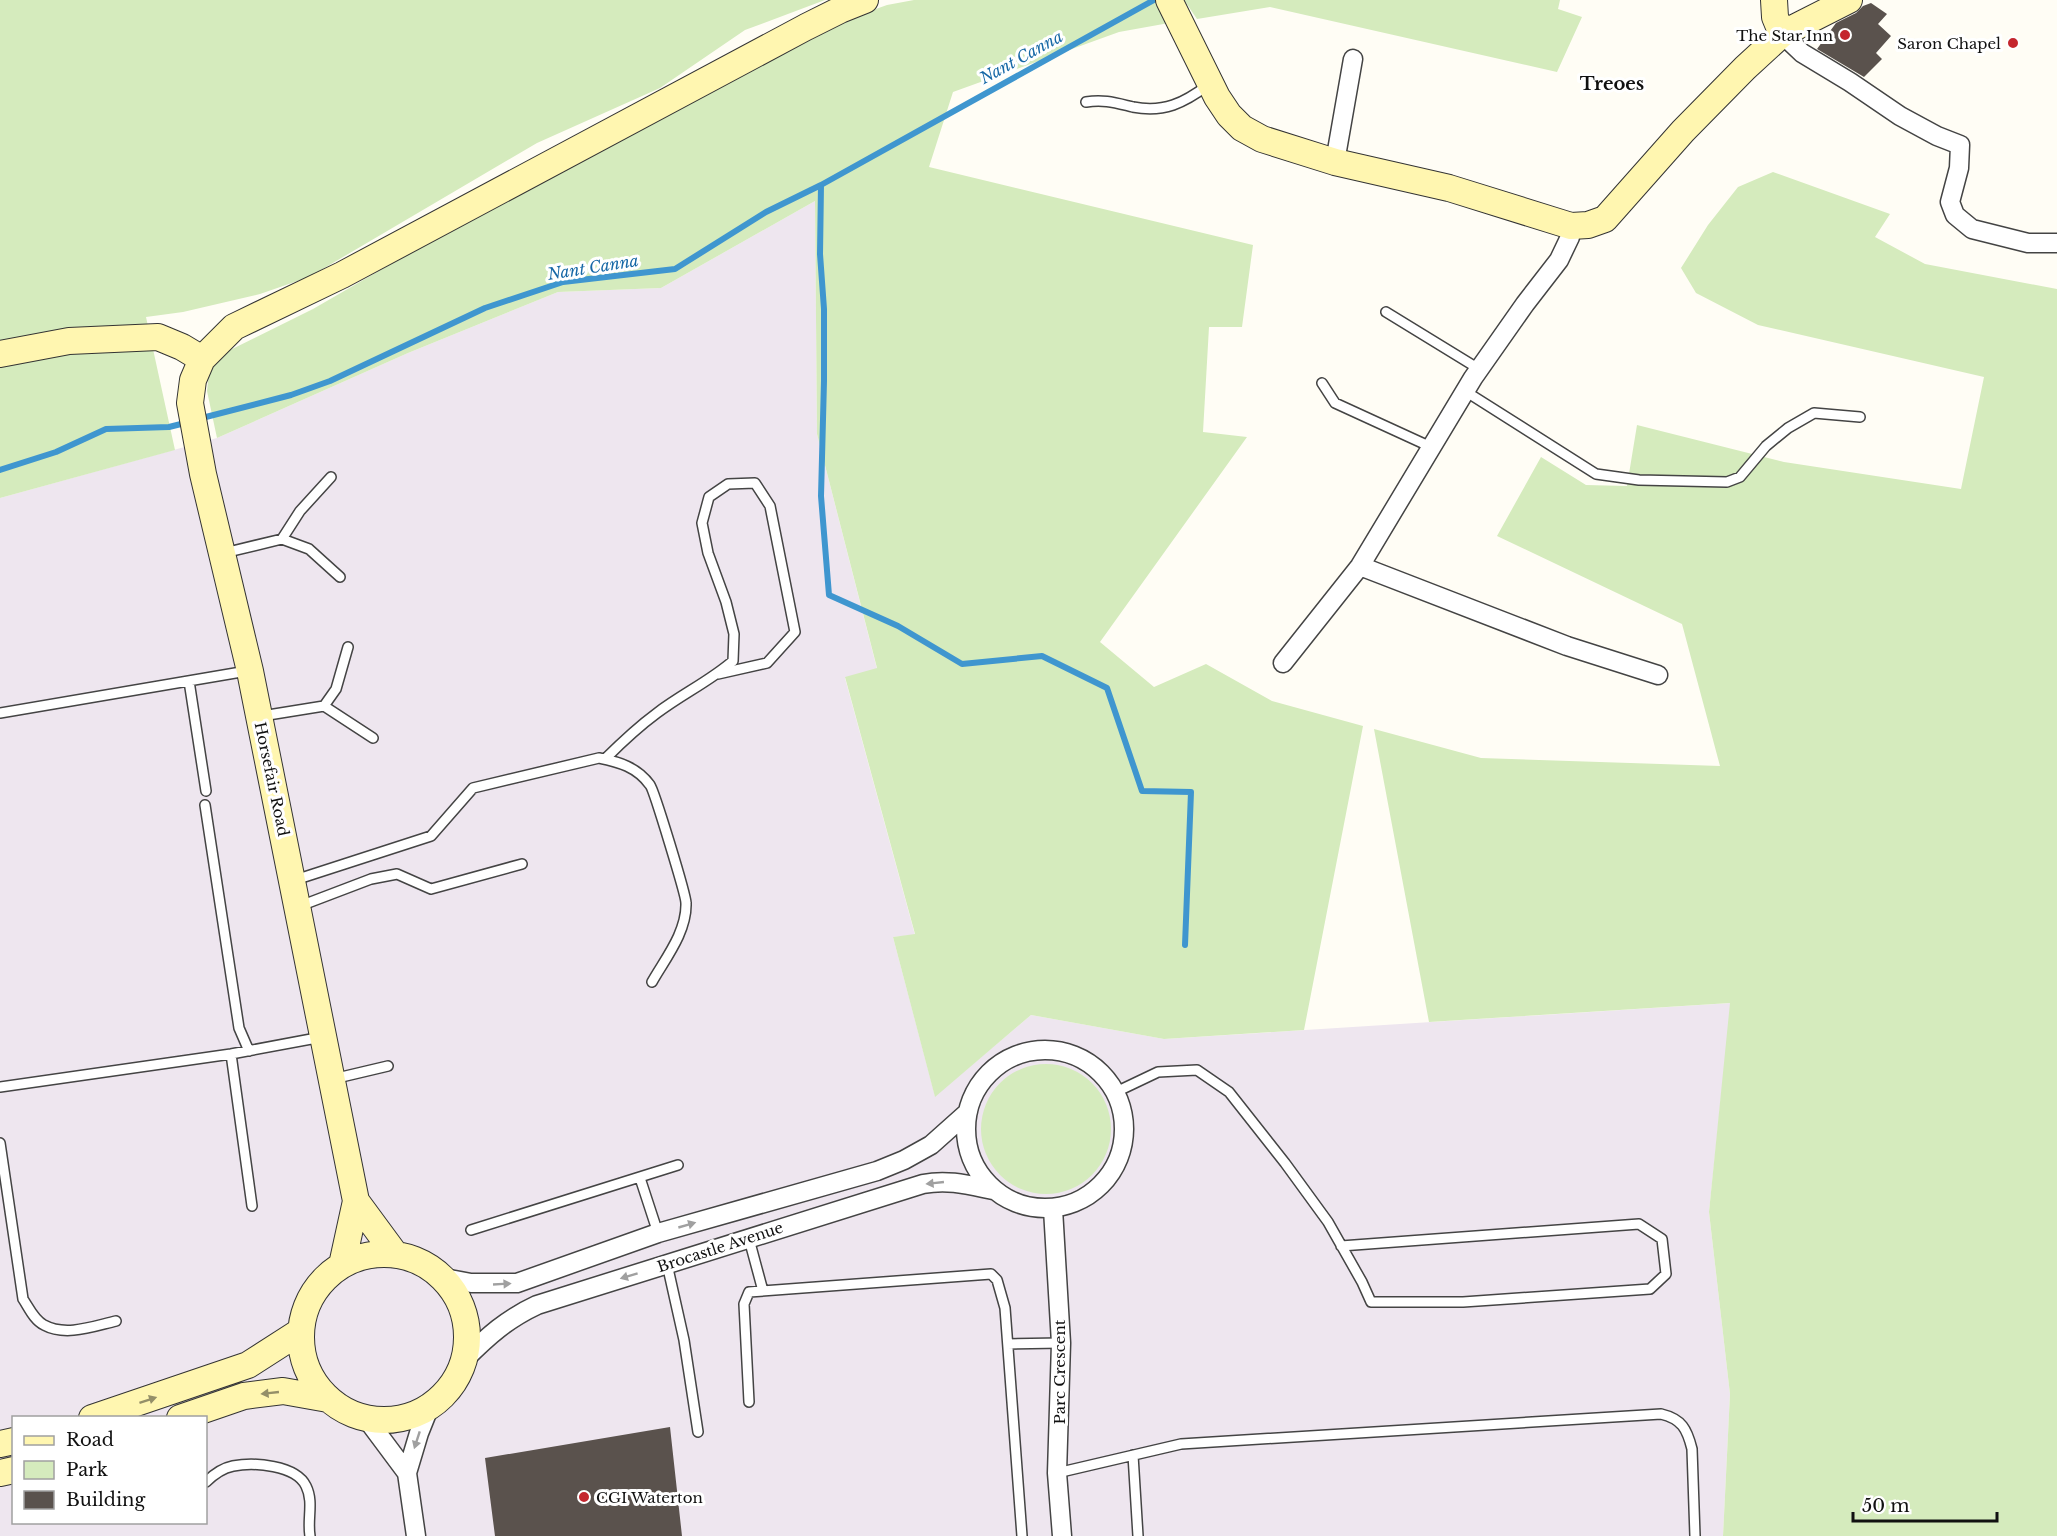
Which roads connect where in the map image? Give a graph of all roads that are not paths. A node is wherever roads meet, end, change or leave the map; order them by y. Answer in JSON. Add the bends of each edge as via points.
{"nodes":[{"id":1,"x":865,"y":0,"type":"edge"},
{"id":2,"x":1774,"y":0,"type":"edge"},
{"id":3,"x":1849,"y":0,"type":"edge"},
{"id":4,"x":1170,"y":1,"type":"edge"},
{"id":5,"x":1782,"y":34,"type":"junction"},
{"id":6,"x":1353,"y":59,"type":"dead end"},
{"id":7,"x":1210,"y":83,"type":"junction"},
{"id":8,"x":1086,"y":102,"type":"dead end"},
{"id":9,"x":1335,"y":162,"type":"junction"},
{"id":10,"x":1571,"y":226,"type":"junction"},
{"id":11,"x":2057,"y":243,"type":"edge"},
{"id":12,"x":1386,"y":312,"type":"dead end"},
{"id":13,"x":0,"y":354,"type":"edge"},
{"id":14,"x":202,"y":359,"type":"junction"},
{"id":15,"x":1479,"y":369,"type":"junction"},
{"id":16,"x":1322,"y":382,"type":"dead end"},
{"id":17,"x":1465,"y":391,"type":"junction"},
{"id":18,"x":1860,"y":417,"type":"dead end"},
{"id":19,"x":1431,"y":447,"type":"junction"},
{"id":20,"x":331,"y":477,"type":"dead end"},
{"id":21,"x":282,"y":540,"type":"junction"},
{"id":22,"x":222,"y":554,"type":"junction"},
{"id":23,"x":1360,"y":566,"type":"junction"},
{"id":24,"x":340,"y":577,"type":"dead end"},
{"id":25,"x":348,"y":647,"type":"dead end"},
{"id":26,"x":1283,"y":663,"type":"dead end"},
{"id":27,"x":250,"y":671,"type":"junction"},
{"id":28,"x":718,"y":674,"type":"junction"},
{"id":29,"x":1658,"y":675,"type":"dead end"},
{"id":30,"x":189,"y":681,"type":"junction"},
{"id":31,"x":324,"y":706,"type":"junction"},
{"id":32,"x":0,"y":713,"type":"edge"},
{"id":33,"x":259,"y":717,"type":"junction"},
{"id":34,"x":373,"y":738,"type":"dead end"},
{"id":35,"x":605,"y":759,"type":"junction"},
{"id":36,"x":206,"y":791,"type":"dead end"},
{"id":37,"x":205,"y":805,"type":"dead end"},
{"id":38,"x":522,"y":864,"type":"dead end"},
{"id":39,"x":293,"y":880,"type":"junction"},
{"id":40,"x":298,"y":906,"type":"junction"},
{"id":41,"x":652,"y":982,"type":"dead end"},
{"id":42,"x":324,"y":1037,"type":"junction"},
{"id":43,"x":249,"y":1051,"type":"junction"},
{"id":44,"x":231,"y":1054,"type":"junction"},
{"id":45,"x":388,"y":1066,"type":"dead end"},
{"id":46,"x":333,"y":1079,"type":"junction"},
{"id":47,"x":0,"y":1088,"type":"edge"},
{"id":48,"x":1116,"y":1092,"type":"junction"},
{"id":49,"x":968,"y":1112,"type":"junction"},
{"id":50,"x":0,"y":1143,"type":"edge"},
{"id":51,"x":678,"y":1165,"type":"dead end"},
{"id":52,"x":640,"y":1178,"type":"junction"},
{"id":53,"x":993,"y":1190,"type":"junction"},
{"id":54,"x":356,"y":1202,"type":"junction"},
{"id":55,"x":252,"y":1206,"type":"dead end"},
{"id":56,"x":1053,"y":1209,"type":"junction"},
{"id":57,"x":471,"y":1230,"type":"dead end"},
{"id":58,"x":658,"y":1233,"type":"junction"},
{"id":59,"x":749,"y":1239,"type":"junction"},
{"id":60,"x":1341,"y":1246,"type":"junction"},
{"id":61,"x":395,"y":1254,"type":"junction"},
{"id":62,"x":667,"y":1264,"type":"junction"},
{"id":63,"x":342,"y":1265,"type":"junction"},
{"id":64,"x":444,"y":1278,"type":"junction"},
{"id":65,"x":763,"y":1291,"type":"junction"},
{"id":66,"x":116,"y":1321,"type":"dead end"},
{"id":67,"x":301,"y":1331,"type":"junction"},
{"id":68,"x":1061,"y":1343,"type":"junction"},
{"id":69,"x":1008,"y":1344,"type":"junction"},
{"id":70,"x":465,"y":1359,"type":"junction"},
{"id":71,"x":328,"y":1399,"type":"junction"},
{"id":72,"x":749,"y":1402,"type":"dead end"},
{"id":73,"x":429,"y":1408,"type":"junction"},
{"id":74,"x":98,"y":1416,"type":"edge"},
{"id":75,"x":186,"y":1416,"type":"edge"},
{"id":76,"x":366,"y":1418,"type":"junction"},
{"id":77,"x":698,"y":1432,"type":"dead end"},
{"id":78,"x":1132,"y":1455,"type":"junction"},
{"id":79,"x":407,"y":1473,"type":"junction"},
{"id":80,"x":1057,"y":1473,"type":"junction"},
{"id":81,"x":207,"y":1481,"type":"edge"},
{"id":82,"x":310,"y":1536,"type":"edge"},
{"id":83,"x":416,"y":1536,"type":"edge"},
{"id":84,"x":1022,"y":1536,"type":"edge"},
{"id":85,"x":1062,"y":1536,"type":"edge"},
{"id":86,"x":1138,"y":1536,"type":"edge"},
{"id":87,"x":1695,"y":1536,"type":"edge"}],
"edges":[{"from":1,"to":14,"type":"street","via":[[806,27],[342,275],[234,327]]},
{"from":2,"to":5,"type":"street"},
{"from":3,"to":5,"type":"street"},
{"from":4,"to":7,"type":"street"},
{"from":5,"to":10,"type":"street","via":[[1683,131],[1605,219]]},
{"from":5,"to":11,"type":"street","via":[[1802,53],[1900,116],[1960,144],[1959,168],[1950,202],[1955,215],[1972,229],[2028,243]]},
{"from":6,"to":9,"type":"street"},
{"from":7,"to":8,"type":"lane","via":[[1188,100],[1167,107],[1138,108],[1107,100]]},
{"from":7,"to":9,"type":"street","via":[[1229,115],[1242,128],[1262,139]]},
{"from":9,"to":10,"type":"street","via":[[1449,188]]},
{"from":10,"to":15,"type":"street","via":[[1559,261]]},
{"from":12,"to":15,"type":"lane"},
{"from":13,"to":14,"type":"street","via":[[69,341],[158,338]]},
{"from":14,"to":22,"type":"street","name":"Horsefair Road","via":[[193,380],[190,403]]},
{"from":15,"to":17,"type":"street"},
{"from":16,"to":19,"type":"lane","via":[[1335,403]]},
{"from":17,"to":18,"type":"lane","via":[[1596,474],[1639,480],[1727,482],[1740,477],[1766,446],[1788,428],[1814,413]]},
{"from":17,"to":19,"type":"street"},
{"from":19,"to":23,"type":"street"},
{"from":20,"to":21,"type":"lane","via":[[300,511]]},
{"from":21,"to":22,"type":"lane"},
{"from":21,"to":24,"type":"lane","via":[[309,549]]},
{"from":22,"to":27,"type":"street","name":"Horsefair Road"},
{"from":23,"to":26,"type":"street"},
{"from":23,"to":29,"type":"street","via":[[1567,646]]},
{"from":25,"to":31,"type":"lane","via":[[336,689]]},
{"from":27,"to":30,"type":"lane"},
{"from":27,"to":33,"type":"street","name":"Horsefair Road"},
{"from":28,"to":28,"type":"lane","via":[[734,661],[734,634],[702,523],[709,497],[728,484],[755,483],[770,506],[795,632],[767,663]]},
{"from":28,"to":35,"type":"lane","via":[[657,712]]},
{"from":30,"to":32,"type":"lane"},
{"from":30,"to":36,"type":"lane"},
{"from":31,"to":33,"type":"lane"},
{"from":31,"to":34,"type":"lane"},
{"from":33,"to":39,"type":"street","name":"Horsefair Road"},
{"from":35,"to":39,"type":"lane","via":[[473,788],[431,836]]},
{"from":35,"to":41,"type":"lane","via":[[635,770],[652,786],[686,903],[682,930]]},
{"from":37,"to":43,"type":"lane","via":[[239,1028]]},
{"from":38,"to":40,"type":"lane","via":[[431,889],[397,874],[371,879]]},
{"from":39,"to":40,"type":"street","name":"Horsefair Road"},
{"from":40,"to":42,"type":"street","name":"Horsefair Road"},
{"from":42,"to":43,"type":"lane"},
{"from":42,"to":46,"type":"street","name":"Horsefair Road"},
{"from":43,"to":44,"type":"lane"},
{"from":44,"to":47,"type":"lane"},
{"from":44,"to":55,"type":"lane"},
{"from":45,"to":46,"type":"lane"},
{"from":46,"to":54,"type":"street","name":"Horsefair Road"},
{"from":48,"to":49,"type":"street","via":[[1086,1061],[1045,1050],[1004,1061],[987,1074]]},
{"from":48,"to":56,"type":"street","via":[[1123,1113],[1124,1135],[1109,1177],[1084,1198]]},
{"from":48,"to":60,"type":"lane","via":[[1158,1072],[1197,1070],[1229,1092],[1328,1222]]},
{"from":49,"to":53,"type":"street","via":[[966,1134],[970,1155]]},
{"from":58,"to":49,"type":"street","name":"Brocastle Avenue","one_way":true,"via":[[877,1171],[931,1144]]},
{"from":50,"to":66,"type":"lane","via":[[23,1299],[33,1316],[58,1330]]},
{"from":51,"to":52,"type":"lane"},
{"from":52,"to":57,"type":"lane"},
{"from":52,"to":58,"type":"lane"},
{"from":53,"to":56,"type":"street","via":[[1011,1202]]},
{"from":53,"to":59,"type":"street","name":"Brocastle Avenue","one_way":true,"via":[[958,1182],[923,1184]]},
{"from":54,"to":61,"type":"street","name":"Horsefair Road"},
{"from":54,"to":63,"type":"street","name":"Horsefair Road"},
{"from":56,"to":68,"type":"street","name":"Parc Crescent"},
{"from":64,"to":58,"type":"street","name":"Brocastle Avenue","one_way":true,"via":[[471,1283],[517,1283]]},
{"from":59,"to":62,"type":"street","name":"Brocastle Avenue"},
{"from":59,"to":65,"type":"lane"},
{"from":60,"to":60,"type":"lane","via":[[1371,1302],[1463,1302],[1650,1289],[1666,1274],[1662,1239],[1639,1224]]},
{"from":61,"to":63,"type":"street","via":[[367,1255]]},
{"from":61,"to":64,"type":"street","via":[[422,1262]]},
{"from":62,"to":70,"type":"street","name":"Brocastle Avenue","one_way":true,"via":[[515,1315]]},
{"from":62,"to":77,"type":"lane"},
{"from":63,"to":67,"type":"street","via":[[313,1293]]},
{"from":64,"to":70,"type":"street","via":[[465,1316]]},
{"from":65,"to":69,"type":"lane","via":[[991,1274],[997,1280],[1005,1308]]},
{"from":65,"to":72,"type":"lane","via":[[749,1292],[744,1304]]},
{"from":67,"to":71,"type":"street","via":[[309,1372]]},
{"from":74,"to":67,"type":"street","one_way":true,"via":[[248,1365]]},
{"from":68,"to":69,"type":"lane"},
{"from":68,"to":80,"type":"street","name":"Parc Crescent"},
{"from":69,"to":84,"type":"lane"},
{"from":70,"to":73,"type":"street","via":[[445,1395]]},
{"from":71,"to":75,"type":"street","one_way":true,"via":[[283,1391],[244,1396]]},
{"from":71,"to":76,"type":"street"},
{"from":73,"to":76,"type":"street","via":[[409,1417]]},
{"from":73,"to":79,"type":"street","one_way":true},
{"from":76,"to":79,"type":"street"},
{"from":78,"to":80,"type":"lane"},
{"from":78,"to":86,"type":"lane"},
{"from":78,"to":87,"type":"lane","via":[[1181,1444],[1661,1414],[1674,1417],[1689,1436]]},
{"from":79,"to":83,"type":"street"},
{"from":80,"to":85,"type":"street","name":"Parc Crescent"},
{"from":81,"to":82,"type":"lane","via":[[232,1466],[284,1468],[305,1483],[311,1500]]}]}
